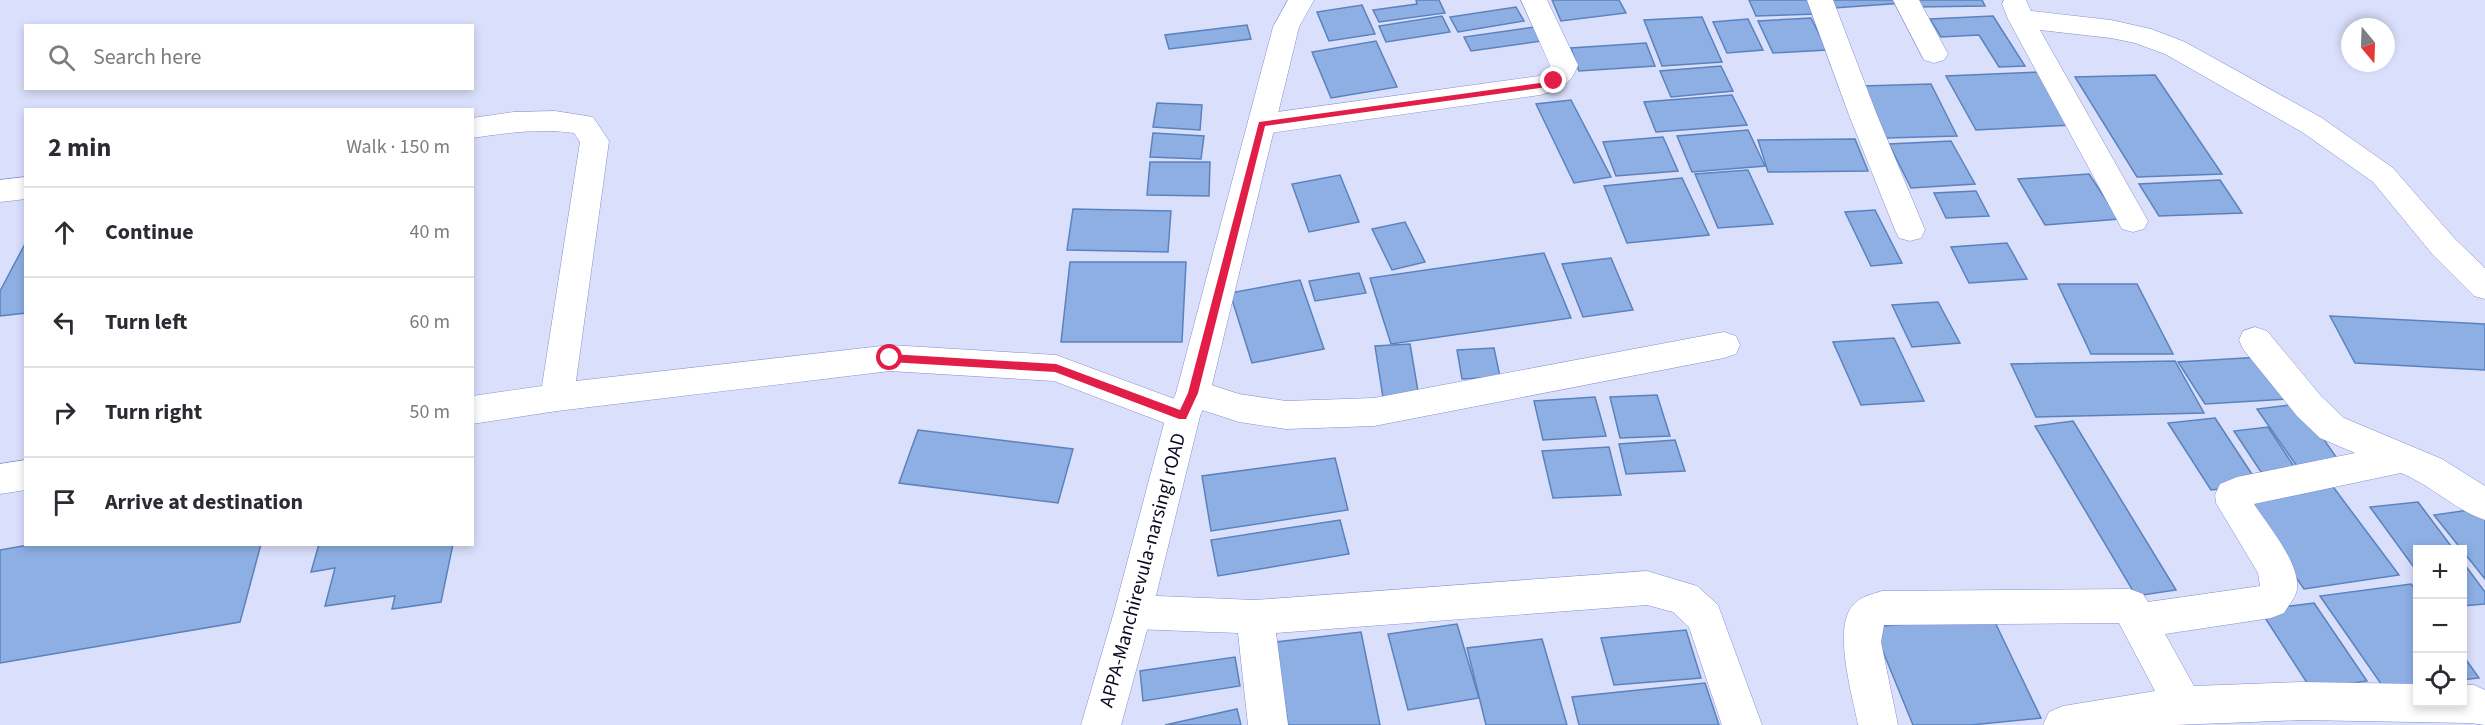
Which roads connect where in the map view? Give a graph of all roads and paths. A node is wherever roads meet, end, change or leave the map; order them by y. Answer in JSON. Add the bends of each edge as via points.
{"nodes":[{"id":1,"x":1301,"y":0,"type":"edge"},
{"id":2,"x":1534,"y":0,"type":"edge"},
{"id":3,"x":1820,"y":0,"type":"edge"},
{"id":4,"x":1906,"y":0,"type":"edge"},
{"id":5,"x":2017,"y":10,"type":"edge"},
{"id":6,"x":1934,"y":54,"type":"dead end"},
{"id":7,"x":1262,"y":124,"type":"junction"},
{"id":8,"x":474,"y":128,"type":"edge"},
{"id":9,"x":24,"y":188,"type":"edge"},
{"id":10,"x":0,"y":191,"type":"edge"},
{"id":11,"x":2133,"y":220,"type":"dead end"},
{"id":12,"x":1910,"y":230,"type":"dead end"},
{"id":13,"x":2485,"y":287,"type":"edge"},
{"id":14,"x":2255,"y":340,"type":"dead end"},
{"id":15,"x":1724,"y":345,"type":"dead end"},
{"id":16,"x":557,"y":397,"type":"junction"},
{"id":17,"x":1188,"y":404,"type":"junction"},
{"id":18,"x":474,"y":410,"type":"edge"},
{"id":19,"x":2402,"y":458,"type":"junction"},
{"id":20,"x":24,"y":475,"type":"edge"},
{"id":21,"x":0,"y":479,"type":"edge"},
{"id":22,"x":2485,"y":505,"type":"edge"},
{"id":23,"x":1133,"y":612,"type":"junction"},
{"id":24,"x":1255,"y":617,"type":"junction"},
{"id":25,"x":2138,"y":621,"type":"junction"},
{"id":26,"x":2183,"y":705,"type":"junction"},
{"id":27,"x":2485,"y":710,"type":"edge"},
{"id":28,"x":1101,"y":725,"type":"edge"},
{"id":29,"x":1268,"y":725,"type":"edge"},
{"id":30,"x":1742,"y":725,"type":"edge"},
{"id":31,"x":1878,"y":725,"type":"edge"},
{"id":32,"x":2063,"y":725,"type":"edge"}],
"edges":[{"from":1,"to":7,"type":"street","name":"APPA-Manchirevula-narsingI rOAD","via":[[1286,27]]},
{"from":2,"to":7,"type":"street","via":[[1564,65],[1554,81]]},
{"from":3,"to":12,"type":"street"},
{"from":4,"to":6,"type":"street"},
{"from":5,"to":11,"type":"street"},
{"from":5,"to":13,"type":"street","via":[[2141,35],[2175,48],[2312,125],[2383,175],[2444,247]]},
{"from":7,"to":17,"type":"street","name":"APPA-Manchirevula-narsingI rOAD"},
{"from":8,"to":16,"type":"street","via":[[562,120],[583,124],[595,141]]},
{"from":9,"to":10,"type":"street"},
{"from":14,"to":19,"type":"street","via":[[2332,428]]},
{"from":15,"to":17,"type":"street","via":[[1374,412],[1286,415]]},
{"from":16,"to":17,"type":"street","via":[[890,358],[1056,368]]},
{"from":16,"to":18,"type":"street"},
{"from":17,"to":23,"type":"street","name":"APPA-Manchirevula-narsingI rOAD"},
{"from":19,"to":22,"type":"street","via":[[2430,469]]},
{"from":19,"to":25,"type":"street","via":[[2237,492],[2233,495],[2234,503],[2276,569],[2279,588],[2271,601]]},
{"from":20,"to":21,"type":"street"},
{"from":23,"to":24,"type":"street"},
{"from":23,"to":28,"type":"street","name":"APPA-Manchirevula-narsingI rOAD"},
{"from":24,"to":29,"type":"street"},
{"from":24,"to":30,"type":"street","via":[[1647,588],[1684,598],[1705,617]]},
{"from":25,"to":26,"type":"street"},
{"from":25,"to":31,"type":"street","via":[[2130,606],[1882,608],[1864,620],[1862,642]]},
{"from":26,"to":27,"type":"street","via":[[2314,701],[2474,704]]},
{"from":26,"to":32,"type":"street"}]}
